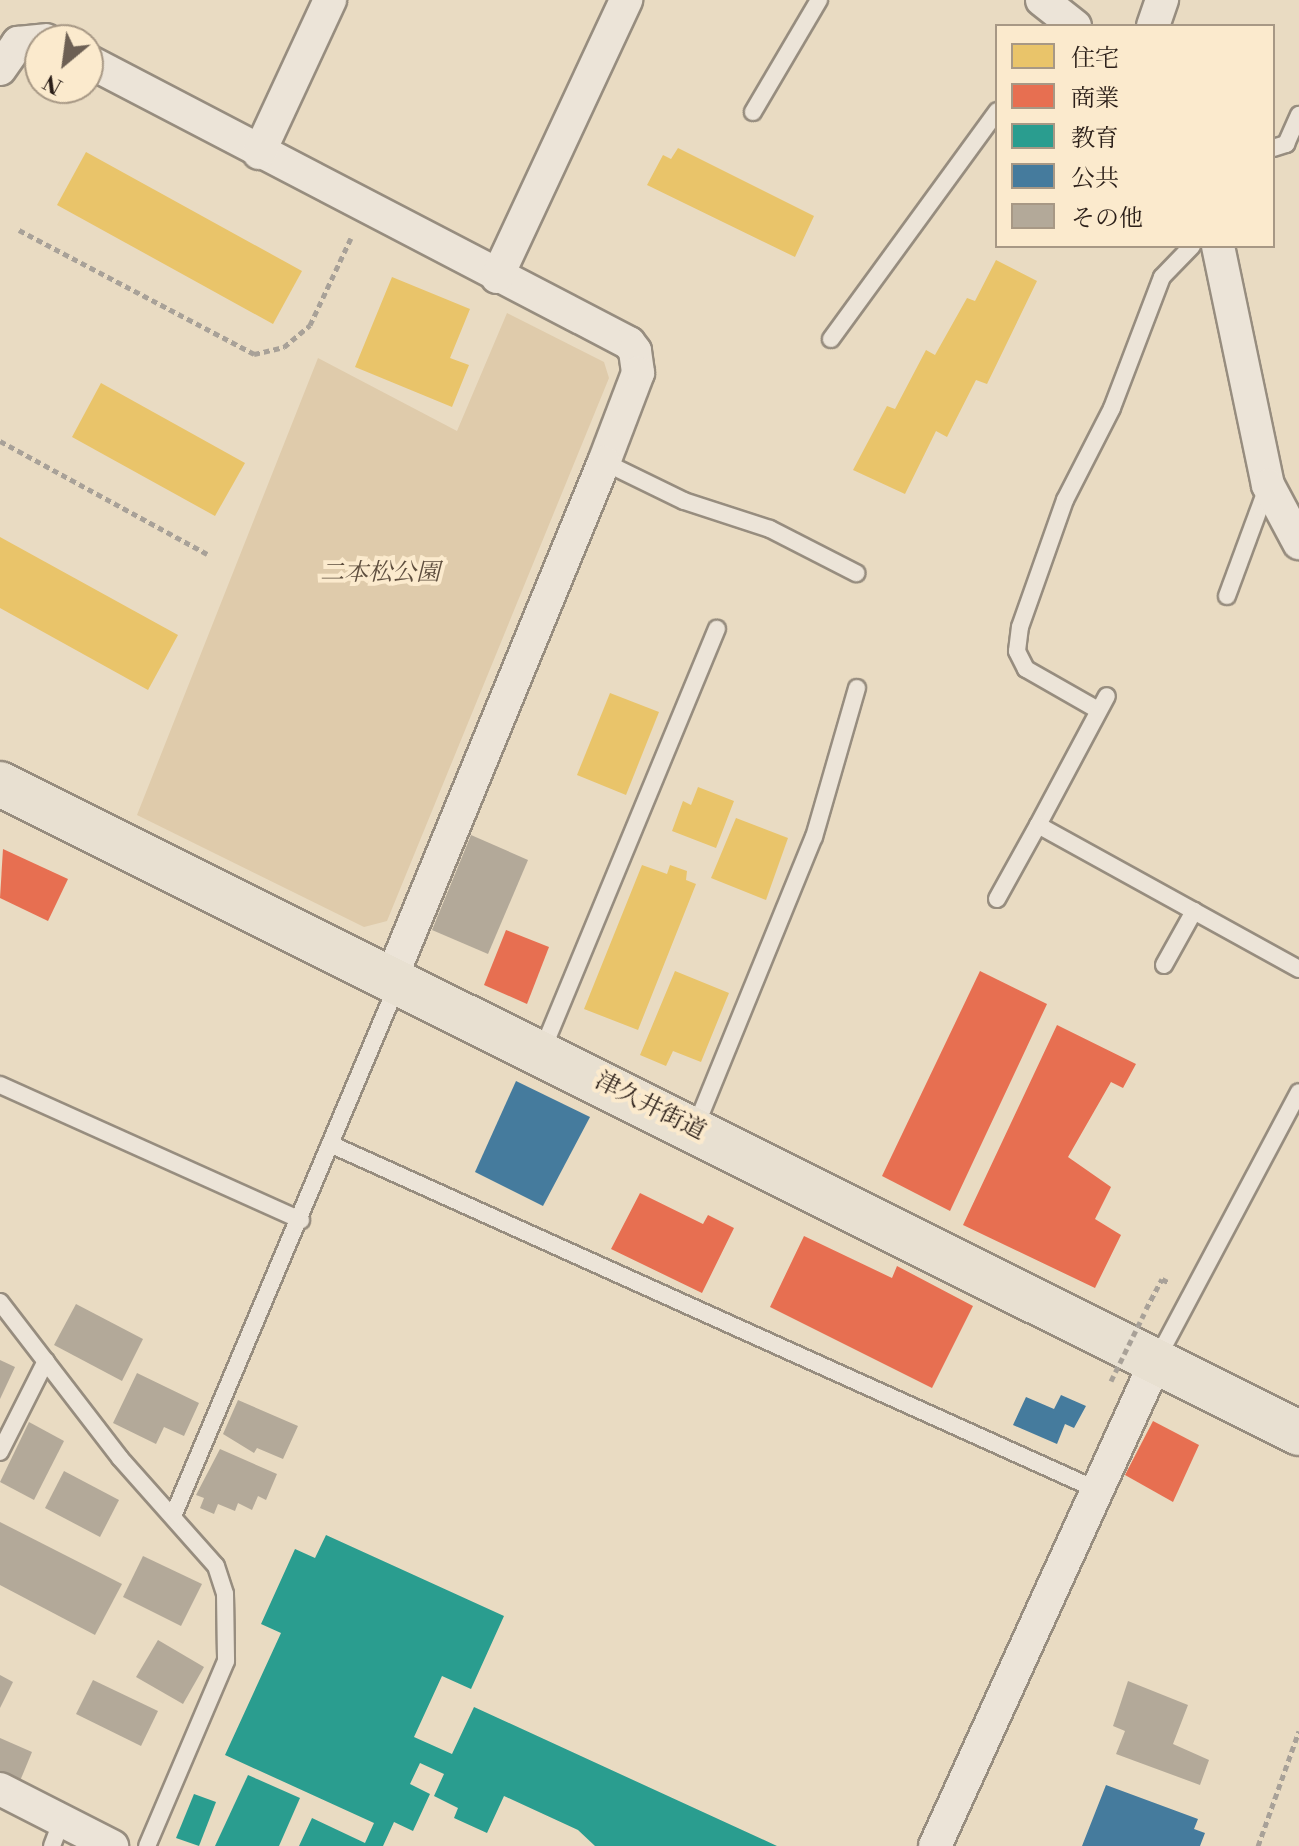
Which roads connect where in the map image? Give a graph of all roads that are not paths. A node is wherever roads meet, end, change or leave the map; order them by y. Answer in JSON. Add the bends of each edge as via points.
{"nodes":[{"id":1,"x":330,"y":0,"type":"edge"},
{"id":2,"x":626,"y":0,"type":"edge"},
{"id":3,"x":819,"y":0,"type":"edge"},
{"id":4,"x":1162,"y":0,"type":"edge"},
{"id":5,"x":1154,"y":24,"type":"edge"},
{"id":6,"x":24,"y":42,"type":"edge"},
{"id":7,"x":0,"y":69,"type":"edge"},
{"id":8,"x":104,"y":70,"type":"edge"},
{"id":9,"x":753,"y":112,"type":"dead end"},
{"id":10,"x":995,"y":114,"type":"edge"},
{"id":11,"x":1299,"y":115,"type":"edge"},
{"id":12,"x":1275,"y":147,"type":"edge"},
{"id":13,"x":259,"y":153,"type":"junction"},
{"id":14,"x":1190,"y":248,"type":"edge"},
{"id":15,"x":1218,"y":248,"type":"edge"},
{"id":16,"x":497,"y":277,"type":"junction"},
{"id":17,"x":831,"y":339,"type":"dead end"},
{"id":18,"x":604,"y":462,"type":"junction"},
{"id":19,"x":1268,"y":485,"type":"junction"},
{"id":20,"x":1299,"y":543,"type":"edge"},
{"id":21,"x":856,"y":573,"type":"dead end"},
{"id":22,"x":1227,"y":596,"type":"dead end"},
{"id":23,"x":717,"y":629,"type":"dead end"},
{"id":24,"x":857,"y":688,"type":"dead end"},
{"id":25,"x":0,"y":784,"type":"edge"},
{"id":26,"x":1038,"y":825,"type":"junction"},
{"id":27,"x":997,"y":899,"type":"dead end"},
{"id":28,"x":1194,"y":911,"type":"junction"},
{"id":29,"x":1164,"y":965,"type":"dead end"},
{"id":30,"x":1299,"y":969,"type":"edge"},
{"id":31,"x":396,"y":978,"type":"junction"},
{"id":32,"x":541,"y":1053,"type":"junction"},
{"id":33,"x":0,"y":1085,"type":"edge"},
{"id":34,"x":1299,"y":1092,"type":"edge"},
{"id":35,"x":695,"y":1129,"type":"junction"},
{"id":36,"x":330,"y":1144,"type":"junction"},
{"id":37,"x":301,"y":1220,"type":"junction"},
{"id":38,"x":0,"y":1302,"type":"edge"},
{"id":39,"x":46,"y":1361,"type":"junction"},
{"id":40,"x":1156,"y":1361,"type":"junction"},
{"id":41,"x":1299,"y":1433,"type":"edge"},
{"id":42,"x":0,"y":1452,"type":"edge"},
{"id":43,"x":1095,"y":1489,"type":"junction"},
{"id":44,"x":173,"y":1516,"type":"junction"},
{"id":45,"x":0,"y":1789,"type":"edge"},
{"id":46,"x":57,"y":1835,"type":"edge"},
{"id":47,"x":112,"y":1846,"type":"edge"},
{"id":48,"x":147,"y":1846,"type":"edge"},
{"id":49,"x":935,"y":1846,"type":"edge"}],
"edges":[{"from":1,"to":13,"type":"street"},
{"from":2,"to":16,"type":"street"},
{"from":3,"to":9,"type":"lane"},
{"from":4,"to":5,"type":"street"},
{"from":6,"to":7,"type":"street","via":[[18,43]]},
{"from":8,"to":13,"type":"street"},
{"from":10,"to":17,"type":"lane"},
{"from":11,"to":12,"type":"lane","via":[[1286,144]]},
{"from":13,"to":16,"type":"street"},
{"from":14,"to":26,"type":"lane","via":[[1162,277],[1112,408],[1065,500],[1020,627],[1017,651],[1026,669],[1102,703]]},
{"from":15,"to":19,"type":"street"},
{"from":16,"to":18,"type":"street","via":[[629,343],[635,351],[638,373]]},
{"from":18,"to":21,"type":"lane","via":[[684,501],[770,529]]},
{"from":18,"to":31,"type":"street"},
{"from":19,"to":20,"type":"street"},
{"from":19,"to":22,"type":"lane"},
{"from":23,"to":32,"type":"lane"},
{"from":24,"to":35,"type":"lane","via":[[814,837]]},
{"from":25,"to":31,"type":"highway","name":"津久井街道"},
{"from":26,"to":27,"type":"lane"},
{"from":26,"to":28,"type":"lane"},
{"from":28,"to":29,"type":"lane"},
{"from":28,"to":30,"type":"lane"},
{"from":31,"to":32,"type":"highway","name":"津久井街道"},
{"from":31,"to":36,"type":"lane"},
{"from":32,"to":35,"type":"highway","name":"津久井街道"},
{"from":33,"to":37,"type":"lane"},
{"from":34,"to":40,"type":"lane"},
{"from":35,"to":40,"type":"highway","name":"津久井街道"},
{"from":36,"to":37,"type":"lane"},
{"from":36,"to":43,"type":"lane"},
{"from":37,"to":44,"type":"lane"},
{"from":38,"to":39,"type":"lane"},
{"from":39,"to":42,"type":"lane"},
{"from":39,"to":44,"type":"lane"},
{"from":40,"to":41,"type":"highway","name":"津久井街道"},
{"from":40,"to":43,"type":"street"},
{"from":43,"to":49,"type":"street"},
{"from":44,"to":48,"type":"lane","via":[[216,1566],[228,1620],[226,1661]]},
{"from":45,"to":46,"type":"street"},
{"from":46,"to":47,"type":"street"}]}
